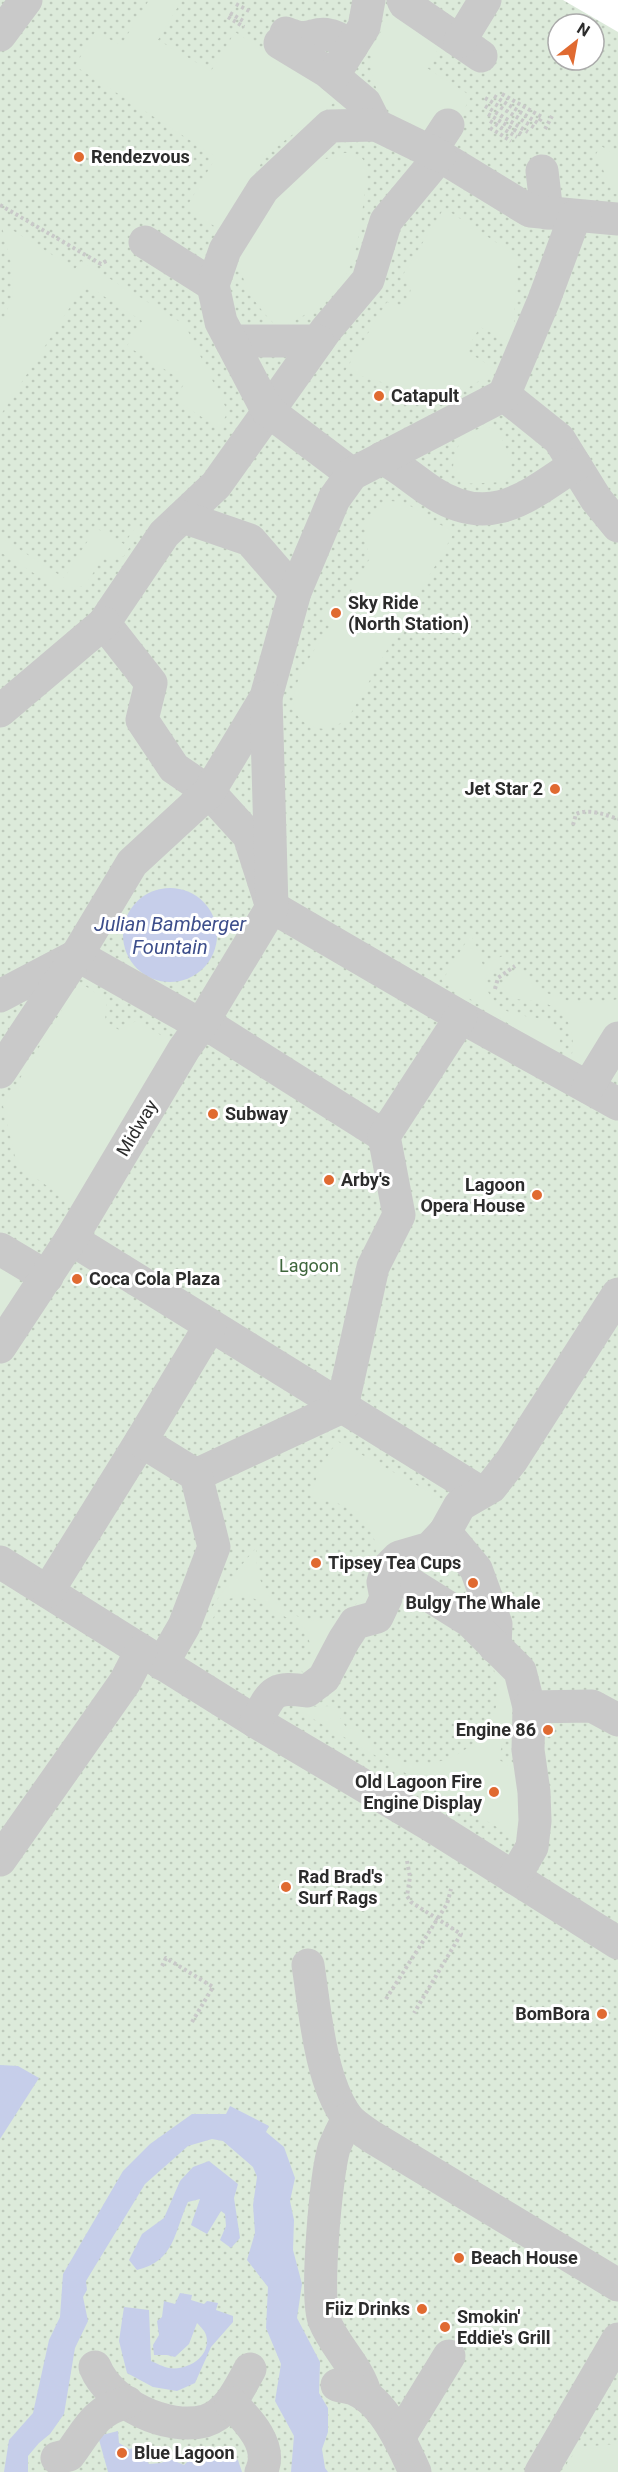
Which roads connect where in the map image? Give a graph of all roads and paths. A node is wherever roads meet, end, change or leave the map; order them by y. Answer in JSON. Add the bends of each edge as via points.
{"nodes":[{"id":1,"x":26,"y":0,"type":"edge"},
{"id":2,"x":369,"y":0,"type":"edge"},
{"id":3,"x":403,"y":0,"type":"edge"},
{"id":4,"x":485,"y":0,"type":"edge"},
{"id":5,"x":0,"y":35,"type":"edge"},
{"id":6,"x":352,"y":46,"type":"junction"},
{"id":7,"x":333,"y":76,"type":"junction"},
{"id":8,"x":494,"y":89,"type":"dead end"},
{"id":9,"x":477,"y":93,"type":"dead end"},
{"id":10,"x":490,"y":93,"type":"dead end"},
{"id":11,"x":484,"y":105,"type":"dead end"},
{"id":12,"x":480,"y":109,"type":"dead end"},
{"id":13,"x":487,"y":119,"type":"dead end"},
{"id":14,"x":484,"y":124,"type":"dead end"},
{"id":15,"x":376,"y":125,"type":"junction"},
{"id":16,"x":487,"y":132,"type":"dead end"},
{"id":17,"x":440,"y":144,"type":"junction"},
{"id":18,"x":533,"y":152,"type":"junction"},
{"id":19,"x":0,"y":205,"type":"edge"},
{"id":20,"x":561,"y":214,"type":"junction"},
{"id":21,"x":618,"y":219,"type":"edge"},
{"id":22,"x":145,"y":242,"type":"joint"},
{"id":23,"x":213,"y":285,"type":"junction"},
{"id":24,"x":231,"y":341,"type":"junction"},
{"id":25,"x":318,"y":341,"type":"junction"},
{"id":26,"x":504,"y":395,"type":"junction"},
{"id":27,"x":267,"y":410,"type":"junction"},
{"id":28,"x":382,"y":458,"type":"junction"},
{"id":29,"x":575,"y":465,"type":"junction"},
{"id":30,"x":352,"y":474,"type":"junction"},
{"id":31,"x":183,"y":517,"type":"junction"},
{"id":32,"x":618,"y":526,"type":"edge"},
{"id":33,"x":295,"y":592,"type":"junction"},
{"id":34,"x":104,"y":623,"type":"junction"},
{"id":35,"x":266,"y":698,"type":"junction"},
{"id":36,"x":0,"y":711,"type":"edge"},
{"id":37,"x":209,"y":792,"type":"junction"},
{"id":38,"x":618,"y":819,"type":"edge"},
{"id":39,"x":573,"y":825,"type":"dead end"},
{"id":40,"x":272,"y":907,"type":"junction"},
{"id":41,"x":77,"y":956,"type":"junction"},
{"id":42,"x":0,"y":996,"type":"edge"},
{"id":43,"x":461,"y":1017,"type":"junction"},
{"id":44,"x":201,"y":1024,"type":"junction"},
{"id":45,"x":618,"y":1038,"type":"edge"},
{"id":46,"x":0,"y":1072,"type":"edge"},
{"id":47,"x":588,"y":1087,"type":"junction"},
{"id":48,"x":618,"y":1104,"type":"edge"},
{"id":49,"x":384,"y":1136,"type":"junction"},
{"id":50,"x":71,"y":1239,"type":"junction"},
{"id":51,"x":0,"y":1249,"type":"edge"},
{"id":52,"x":46,"y":1277,"type":"junction"},
{"id":53,"x":618,"y":1294,"type":"edge"},
{"id":54,"x":210,"y":1326,"type":"junction"},
{"id":55,"x":0,"y":1347,"type":"edge"},
{"id":56,"x":342,"y":1407,"type":"junction"},
{"id":57,"x":141,"y":1441,"type":"junction"},
{"id":58,"x":196,"y":1475,"type":"junction"},
{"id":59,"x":480,"y":1492,"type":"junction"},
{"id":60,"x":445,"y":1532,"type":"junction"},
{"id":61,"x":0,"y":1562,"type":"edge"},
{"id":62,"x":387,"y":1569,"type":"junction"},
{"id":63,"x":48,"y":1591,"type":"junction"},
{"id":64,"x":495,"y":1647,"type":"junction"},
{"id":65,"x":151,"y":1657,"type":"junction"},
{"id":66,"x":529,"y":1707,"type":"junction"},
{"id":67,"x":618,"y":1720,"type":"edge"},
{"id":68,"x":256,"y":1722,"type":"junction"},
{"id":69,"x":395,"y":1818,"type":"junction"},
{"id":70,"x":429,"y":1833,"type":"junction"},
{"id":71,"x":0,"y":1860,"type":"edge"},
{"id":72,"x":514,"y":1878,"type":"junction"},
{"id":73,"x":614,"y":1932,"type":"edge"},
{"id":74,"x":308,"y":1965,"type":"dead end"},
{"id":75,"x":162,"y":1966,"type":"dead end"},
{"id":76,"x":386,"y":1999,"type":"dead end"},
{"id":77,"x":414,"y":2013,"type":"dead end"},
{"id":78,"x":192,"y":2022,"type":"dead end"},
{"id":79,"x":348,"y":2119,"type":"junction"},
{"id":80,"x":618,"y":2285,"type":"edge"},
{"id":81,"x":618,"y":2339,"type":"edge"},
{"id":82,"x":449,"y":2356,"type":"dead end"},
{"id":83,"x":95,"y":2367,"type":"dead end"},
{"id":84,"x":250,"y":2369,"type":"dead end"},
{"id":85,"x":127,"y":2402,"type":"junction"},
{"id":86,"x":231,"y":2403,"type":"junction"},
{"id":87,"x":399,"y":2438,"type":"junction"},
{"id":88,"x":57,"y":2458,"type":"dead end"},
{"id":89,"x":261,"y":2472,"type":"edge"},
{"id":90,"x":414,"y":2472,"type":"edge"},
{"id":91,"x":541,"y":2472,"type":"edge"}],
"edges":[{"from":1,"to":5,"type":"street"},
{"from":2,"to":6,"type":"street","via":[[364,27]]},
{"from":3,"to":4,"type":"street","via":[[471,48]]},
{"from":6,"to":7,"type":"street"},
{"from":6,"to":7,"type":"street","via":[[330,35],[283,38]]},
{"from":7,"to":15,"type":"street","via":[[365,103]]},
{"from":8,"to":10,"type":"path","via":[[542,117],[538,123]]},
{"from":9,"to":11,"type":"path","via":[[537,130],[534,135]]},
{"from":12,"to":18,"type":"path"},
{"from":13,"to":18,"type":"path"},
{"from":14,"to":16,"type":"path","via":[[514,146]]},
{"from":15,"to":17,"type":"street"},
{"from":15,"to":23,"type":"street","via":[[330,126],[263,189],[225,250]]},
{"from":17,"to":20,"type":"street","via":[[530,211]]},
{"from":17,"to":25,"type":"street","via":[[386,221],[368,279]]},
{"from":18,"to":20,"type":"street"},
{"from":19,"to":22,"type":"path","via":[[101,264]]},
{"from":20,"to":21,"type":"street"},
{"from":20,"to":26,"type":"street","via":[[544,300]]},
{"from":22,"to":23,"type":"street"},
{"from":23,"to":24,"type":"street","via":[[221,322]]},
{"from":24,"to":25,"type":"street"},
{"from":24,"to":27,"type":"street"},
{"from":25,"to":27,"type":"street"},
{"from":26,"to":28,"type":"street"},
{"from":26,"to":29,"type":"street","via":[[559,439]]},
{"from":27,"to":30,"type":"street"},
{"from":27,"to":31,"type":"street","via":[[216,485]]},
{"from":28,"to":29,"type":"street","via":[[457,505],[484,508],[507,506],[524,499]]},
{"from":28,"to":30,"type":"street"},
{"from":29,"to":32,"type":"street"},
{"from":30,"to":33,"type":"street","via":[[334,499]]},
{"from":31,"to":33,"type":"street","via":[[250,540]]},
{"from":31,"to":34,"type":"street","via":[[164,534]]},
{"from":33,"to":35,"type":"street"},
{"from":34,"to":36,"type":"street"},
{"from":34,"to":37,"type":"street","via":[[151,683],[142,720],[174,768]]},
{"from":35,"to":37,"type":"street"},
{"from":35,"to":40,"type":"street"},
{"from":37,"to":40,"type":"street","via":[[249,836]]},
{"from":37,"to":41,"type":"street","via":[[132,863]]},
{"from":38,"to":39,"type":"path","via":[[582,812],[574,818]]},
{"from":40,"to":43,"type":"street"},
{"from":40,"to":44,"type":"street","name":"Midway"},
{"from":41,"to":42,"type":"street"},
{"from":41,"to":44,"type":"street"},
{"from":41,"to":46,"type":"street"},
{"from":43,"to":47,"type":"street"},
{"from":43,"to":49,"type":"street"},
{"from":44,"to":49,"type":"street"},
{"from":44,"to":50,"type":"street","name":"Midway"},
{"from":45,"to":47,"type":"street"},
{"from":47,"to":48,"type":"street"},
{"from":49,"to":56,"type":"street","via":[[399,1215],[373,1267]]},
{"from":50,"to":52,"type":"street","name":"Midway"},
{"from":50,"to":54,"type":"street"},
{"from":51,"to":52,"type":"street"},
{"from":52,"to":55,"type":"street","name":"Midway"},
{"from":53,"to":59,"type":"street","via":[[512,1460],[491,1487]]},
{"from":54,"to":56,"type":"street"},
{"from":54,"to":57,"type":"street"},
{"from":56,"to":58,"type":"street"},
{"from":56,"to":59,"type":"street"},
{"from":57,"to":58,"type":"street"},
{"from":57,"to":63,"type":"street"},
{"from":58,"to":65,"type":"street","via":[[214,1547],[184,1626]]},
{"from":59,"to":60,"type":"street","via":[[460,1505]]},
{"from":60,"to":62,"type":"street","via":[[429,1548],[399,1557]]},
{"from":60,"to":64,"type":"street","via":[[476,1569],[496,1624]]},
{"from":61,"to":63,"type":"street"},
{"from":62,"to":64,"type":"street","via":[[470,1621]]},
{"from":62,"to":68,"type":"street","via":[[382,1582],[386,1598],[377,1617],[355,1623],[324,1678],[307,1692],[284,1688],[270,1696]]},
{"from":63,"to":65,"type":"street"},
{"from":64,"to":66,"type":"street","via":[[520,1671]]},
{"from":65,"to":68,"type":"street"},
{"from":65,"to":71,"type":"street","via":[[124,1682]]},
{"from":66,"to":67,"type":"street","via":[[592,1706]]},
{"from":66,"to":72,"type":"street","via":[[528,1750],[535,1821],[532,1847]]},
{"from":68,"to":69,"type":"street"},
{"from":69,"to":70,"type":"street"},
{"from":69,"to":77,"type":"path","via":[[395,1844],[408,1862],[407,1896],[461,1934]]},
{"from":70,"to":72,"type":"street"},
{"from":70,"to":76,"type":"path","via":[[446,1856],[452,1888],[447,1904]]},
{"from":72,"to":73,"type":"street"},
{"from":74,"to":79,"type":"street","via":[[324,2063]]},
{"from":75,"to":78,"type":"path","via":[[166,1958],[213,1987]]},
{"from":79,"to":80,"type":"street"},
{"from":79,"to":87,"type":"street","via":[[334,2148],[327,2185],[320,2293],[324,2319],[363,2385],[352,2391],[385,2417]]},
{"from":81,"to":91,"type":"street"},
{"from":82,"to":87,"type":"street"},
{"from":83,"to":85,"type":"street","via":[[116,2395]]},
{"from":84,"to":86,"type":"street"},
{"from":85,"to":86,"type":"street","via":[[174,2424],[206,2421]]},
{"from":85,"to":88,"type":"street","via":[[97,2417],[69,2455]]},
{"from":86,"to":89,"type":"street","via":[[257,2434],[264,2451]]},
{"from":87,"to":90,"type":"street"}]}
